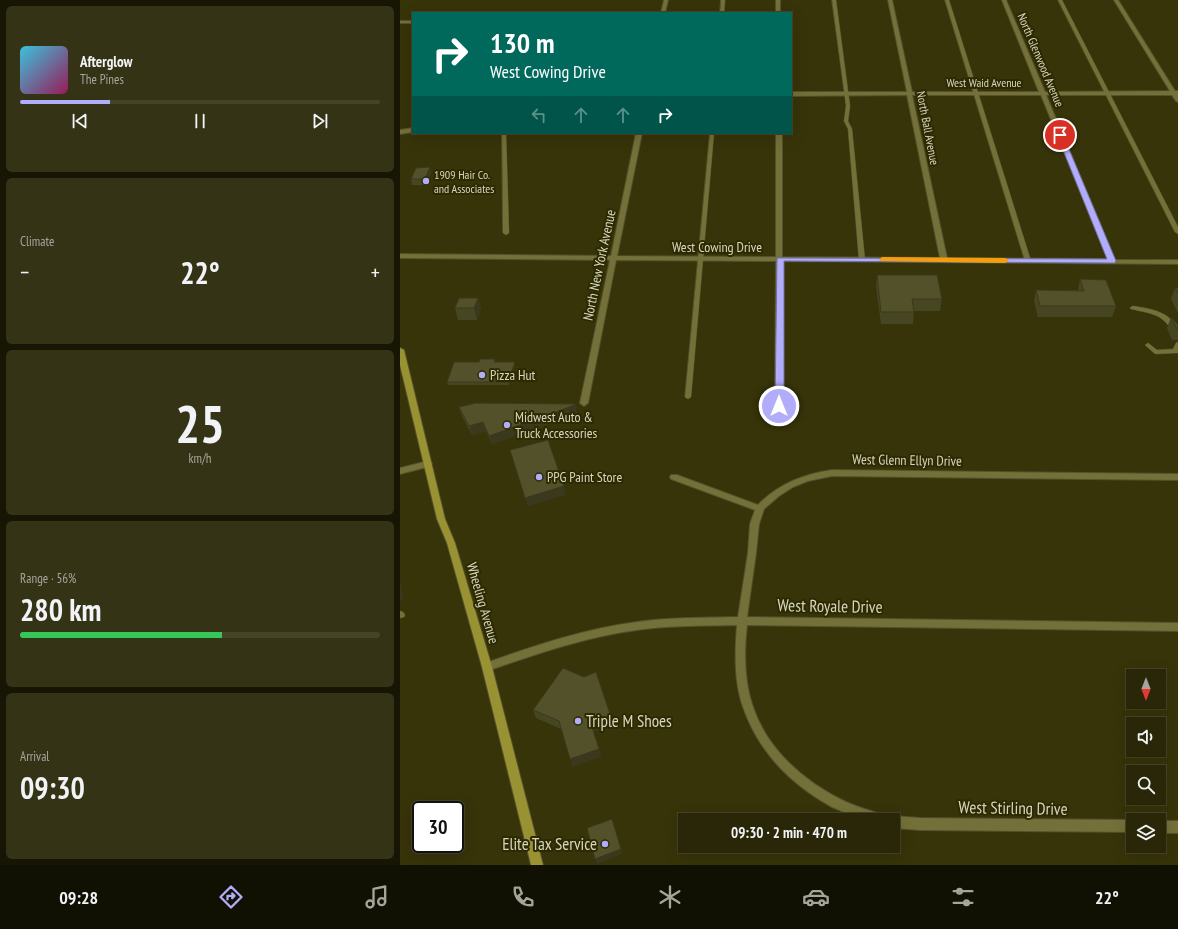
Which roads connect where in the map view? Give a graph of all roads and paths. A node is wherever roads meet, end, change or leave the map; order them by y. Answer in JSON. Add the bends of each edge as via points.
{"nodes":[{"id":1,"x":666,"y":0,"type":"edge"},
{"id":2,"x":723,"y":0,"type":"edge"},
{"id":3,"x":778,"y":0,"type":"edge"},
{"id":4,"x":834,"y":0,"type":"edge"},
{"id":5,"x":890,"y":0,"type":"edge"},
{"id":6,"x":947,"y":0,"type":"edge"},
{"id":7,"x":1004,"y":0,"type":"edge"},
{"id":8,"x":1060,"y":0,"type":"edge"},
{"id":9,"x":1116,"y":0,"type":"edge"},
{"id":10,"x":663,"y":12,"type":"edge"},
{"id":11,"x":722,"y":12,"type":"edge"},
{"id":12,"x":778,"y":12,"type":"edge"},
{"id":13,"x":400,"y":22,"type":"edge"},
{"id":14,"x":412,"y":22,"type":"edge"},
{"id":15,"x":1042,"y":93,"type":"junction"},
{"id":16,"x":1106,"y":93,"type":"junction"},
{"id":17,"x":1176,"y":93,"type":"edge"},
{"id":18,"x":792,"y":94,"type":"edge"},
{"id":19,"x":846,"y":94,"type":"junction"},
{"id":20,"x":910,"y":94,"type":"junction"},
{"id":21,"x":976,"y":94,"type":"junction"},
{"id":22,"x":1178,"y":100,"type":"edge"},
{"id":23,"x":412,"y":130,"type":"edge"},
{"id":24,"x":400,"y":132,"type":"edge"},
{"id":25,"x":504,"y":134,"type":"edge"},
{"id":26,"x":639,"y":134,"type":"edge"},
{"id":27,"x":712,"y":134,"type":"edge"},
{"id":28,"x":779,"y":134,"type":"edge"},
{"id":29,"x":1178,"y":232,"type":"edge"},
{"id":30,"x":506,"y":234,"type":"dead end"},
{"id":31,"x":400,"y":256,"type":"edge"},
{"id":32,"x":613,"y":258,"type":"junction"},
{"id":33,"x":699,"y":259,"type":"junction"},
{"id":34,"x":780,"y":259,"type":"junction"},
{"id":35,"x":862,"y":260,"type":"junction"},
{"id":36,"x":944,"y":260,"type":"junction"},
{"id":37,"x":1028,"y":261,"type":"junction"},
{"id":38,"x":1112,"y":261,"type":"junction"},
{"id":39,"x":1178,"y":262,"type":"edge"},
{"id":40,"x":1133,"y":308,"type":"dead end"},
{"id":41,"x":1178,"y":336,"type":"edge"},
{"id":42,"x":1178,"y":344,"type":"edge"},
{"id":43,"x":1148,"y":345,"type":"dead end"},
{"id":44,"x":400,"y":350,"type":"edge"},
{"id":45,"x":688,"y":397,"type":"dead end"},
{"id":46,"x":584,"y":403,"type":"dead end"},
{"id":47,"x":779,"y":406,"type":"dead end"},
{"id":48,"x":428,"y":464,"type":"junction"},
{"id":49,"x":400,"y":471,"type":"edge"},
{"id":50,"x":674,"y":476,"type":"dead end"},
{"id":51,"x":1178,"y":477,"type":"edge"},
{"id":52,"x":760,"y":508,"type":"junction"},
{"id":53,"x":743,"y":621,"type":"junction"},
{"id":54,"x":1178,"y":627,"type":"edge"},
{"id":55,"x":487,"y":667,"type":"junction"},
{"id":56,"x":862,"y":813,"type":"edge"},
{"id":57,"x":900,"y":823,"type":"edge"},
{"id":58,"x":1126,"y":826,"type":"edge"},
{"id":59,"x":1166,"y":827,"type":"edge"},
{"id":60,"x":1178,"y":827,"type":"edge"},
{"id":61,"x":537,"y":865,"type":"edge"}],
"edges":[{"from":1,"to":10,"type":"street"},
{"from":2,"to":11,"type":"lane"},
{"from":3,"to":12,"type":"street"},
{"from":4,"to":19,"type":"lane"},
{"from":5,"to":20,"type":"street","name":"North Ball Avenue"},
{"from":6,"to":21,"type":"lane"},
{"from":7,"to":15,"type":"street","name":"North Glenwood Avenue"},
{"from":8,"to":16,"type":"lane"},
{"from":9,"to":17,"type":"street"},
{"from":13,"to":14,"type":"street"},
{"from":15,"to":16,"type":"street","name":"West Waid Avenue"},
{"from":15,"to":21,"type":"street","name":"West Waid Avenue"},
{"from":15,"to":38,"type":"street","name":"North Glenwood Avenue"},
{"from":16,"to":17,"type":"street","name":"West Waid Avenue"},
{"from":16,"to":29,"type":"lane"},
{"from":17,"to":22,"type":"street"},
{"from":18,"to":19,"type":"street","name":"West Waid Avenue"},
{"from":19,"to":20,"type":"street","name":"West Waid Avenue"},
{"from":19,"to":35,"type":"lane","via":[[846,121],[850,129]]},
{"from":20,"to":21,"type":"street","name":"West Waid Avenue"},
{"from":20,"to":36,"type":"street","name":"North Ball Avenue"},
{"from":21,"to":37,"type":"lane"},
{"from":23,"to":24,"type":"street"},
{"from":25,"to":30,"type":"lane"},
{"from":26,"to":32,"type":"street","name":"North New York Avenue"},
{"from":27,"to":33,"type":"lane"},
{"from":28,"to":34,"type":"street"},
{"from":31,"to":32,"type":"street","name":"West Cowing Drive"},
{"from":32,"to":33,"type":"street","name":"West Cowing Drive"},
{"from":32,"to":46,"type":"street","name":"North New York Avenue"},
{"from":33,"to":34,"type":"street","name":"West Cowing Drive"},
{"from":33,"to":45,"type":"lane"},
{"from":34,"to":35,"type":"street","name":"West Cowing Drive"},
{"from":34,"to":47,"type":"street"},
{"from":35,"to":36,"type":"street","name":"West Cowing Drive"},
{"from":36,"to":37,"type":"street","name":"West Cowing Drive"},
{"from":37,"to":38,"type":"street","name":"West Cowing Drive"},
{"from":38,"to":39,"type":"street","name":"West Cowing Drive"},
{"from":40,"to":41,"type":"lane","via":[[1154,311],[1166,318]]},
{"from":42,"to":43,"type":"lane","via":[[1176,350],[1156,352]]},
{"from":44,"to":48,"type":"main road","name":"Wheeling Avenue"},
{"from":48,"to":49,"type":"street"},
{"from":48,"to":55,"type":"main road","name":"Wheeling Avenue"},
{"from":50,"to":52,"type":"street"},
{"from":51,"to":52,"type":"street","name":"West Glenn Ellyn Drive","via":[[832,473],[796,481],[780,490]]},
{"from":52,"to":53,"type":"street"},
{"from":53,"to":54,"type":"street","name":"West Royale Drive"},
{"from":53,"to":55,"type":"street","name":"West Royale Drive","via":[[690,622],[610,630],[553,644]]},
{"from":53,"to":56,"type":"street","via":[[740,655],[745,699],[765,742],[798,780],[836,804]]},
{"from":55,"to":61,"type":"main road","name":"Wheeling Avenue"},
{"from":57,"to":58,"type":"street","name":"West Stirling Drive"},
{"from":59,"to":60,"type":"street"}]}
